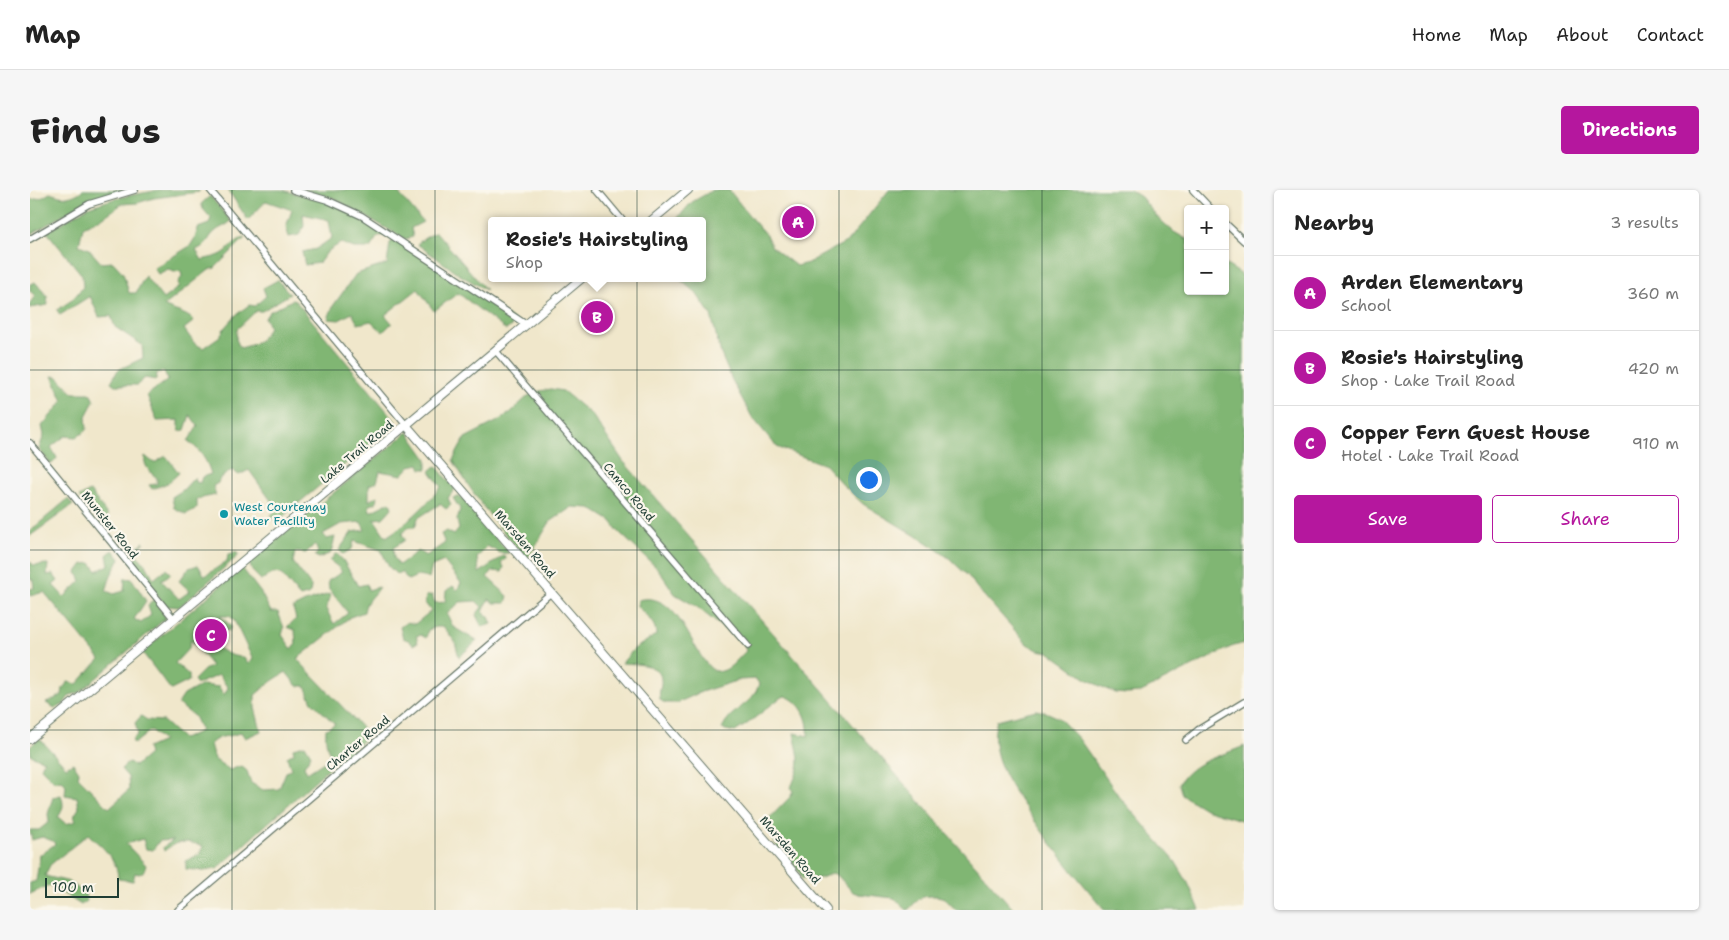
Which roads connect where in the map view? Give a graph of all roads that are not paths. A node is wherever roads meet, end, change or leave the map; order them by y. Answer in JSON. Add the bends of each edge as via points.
{"nodes":[{"id":1,"x":135,"y":190,"type":"edge"},
{"id":2,"x":210,"y":190,"type":"edge"},
{"id":3,"x":293,"y":190,"type":"edge"},
{"id":4,"x":597,"y":190,"type":"edge"},
{"id":5,"x":688,"y":190,"type":"edge"},
{"id":6,"x":1193,"y":190,"type":"edge"},
{"id":7,"x":1208,"y":205,"type":"edge"},
{"id":8,"x":620,"y":217,"type":"edge"},
{"id":9,"x":656,"y":217,"type":"edge"},
{"id":10,"x":1229,"y":227,"type":"edge"},
{"id":11,"x":30,"y":239,"type":"edge"},
{"id":12,"x":1244,"y":242,"type":"edge"},
{"id":13,"x":577,"y":282,"type":"edge"},
{"id":14,"x":527,"y":325,"type":"junction"},
{"id":15,"x":496,"y":350,"type":"junction"},
{"id":16,"x":406,"y":424,"type":"junction"},
{"id":17,"x":30,"y":443,"type":"edge"},
{"id":18,"x":552,"y":592,"type":"junction"},
{"id":19,"x":174,"y":619,"type":"junction"},
{"id":20,"x":748,"y":646,"type":"dead end"},
{"id":21,"x":1244,"y":702,"type":"edge"},
{"id":22,"x":30,"y":739,"type":"edge"},
{"id":23,"x":1186,"y":740,"type":"dead end"},
{"id":24,"x":182,"y":909,"type":"edge"},
{"id":25,"x":826,"y":910,"type":"edge"}],
"edges":[{"from":1,"to":11,"type":"street","via":[[89,204]]},
{"from":2,"to":16,"type":"street","name":"Marsden Road"},
{"from":3,"to":14,"type":"street","via":[[327,200],[362,216]]},
{"from":4,"to":8,"type":"street"},
{"from":5,"to":9,"type":"street"},
{"from":6,"to":7,"type":"street"},
{"from":10,"to":12,"type":"street"},
{"from":13,"to":14,"type":"street","name":"Lake Trail Road"},
{"from":14,"to":15,"type":"street","name":"Lake Trail Road"},
{"from":15,"to":16,"type":"street","name":"Lake Trail Road"},
{"from":15,"to":20,"type":"street","name":"Camco Road"},
{"from":16,"to":18,"type":"street","name":"Marsden Road"},
{"from":16,"to":19,"type":"street","name":"Lake Trail Road"},
{"from":17,"to":19,"type":"street","name":"Munster Road"},
{"from":18,"to":24,"type":"street","name":"Charter Road"},
{"from":18,"to":25,"type":"street","name":"Marsden Road"},
{"from":19,"to":22,"type":"street","name":"Lake Trail Road"},
{"from":21,"to":23,"type":"street"}]}
